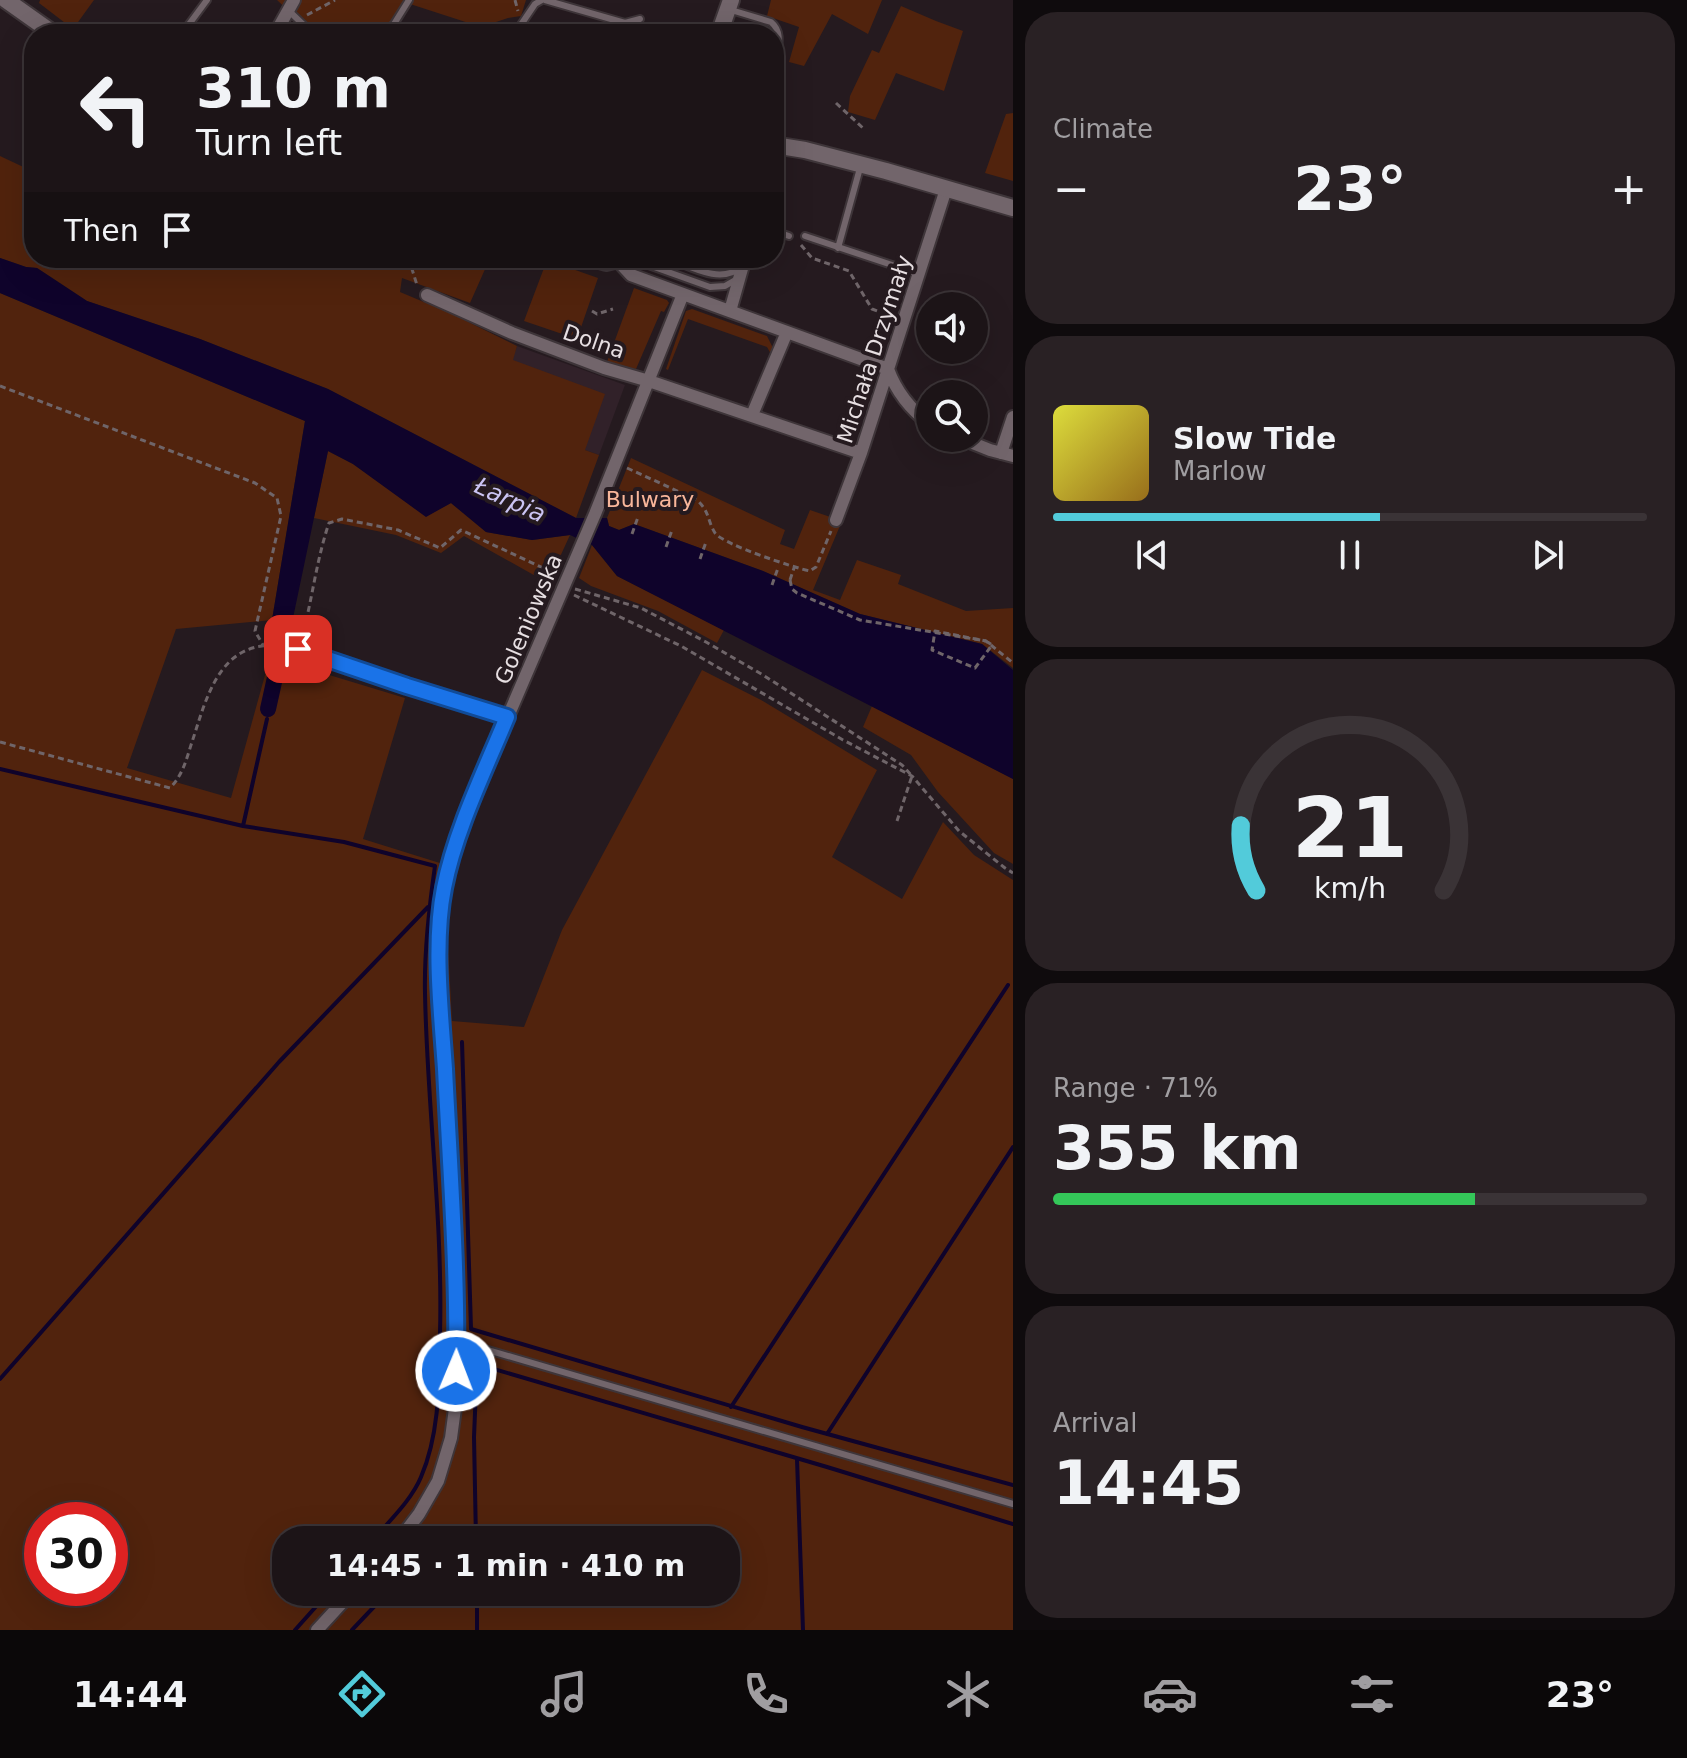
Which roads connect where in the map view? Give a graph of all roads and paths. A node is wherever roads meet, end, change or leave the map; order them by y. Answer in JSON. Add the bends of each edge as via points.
{"nodes":[{"id":1,"x":6,"y":0,"type":"edge"},
{"id":2,"x":207,"y":0,"type":"edge"},
{"id":3,"x":277,"y":0,"type":"edge"},
{"id":4,"x":335,"y":0,"type":"edge"},
{"id":5,"x":409,"y":0,"type":"edge"},
{"id":6,"x":515,"y":0,"type":"edge"},
{"id":7,"x":544,"y":0,"type":"edge"},
{"id":8,"x":291,"y":5,"type":"edge"},
{"id":9,"x":518,"y":11,"type":"dead end"},
{"id":10,"x":298,"y":19,"type":"junction"},
{"id":11,"x":640,"y":19,"type":"dead end"},
{"id":12,"x":723,"y":19,"type":"edge"},
{"id":13,"x":40,"y":24,"type":"edge"},
{"id":14,"x":189,"y":24,"type":"edge"},
{"id":15,"x":281,"y":24,"type":"edge"},
{"id":16,"x":303,"y":24,"type":"edge"},
{"id":17,"x":394,"y":24,"type":"edge"},
{"id":18,"x":522,"y":24,"type":"edge"},
{"id":19,"x":773,"y":24,"type":"edge"},
{"id":20,"x":836,"y":103,"type":"dead end"},
{"id":21,"x":864,"y":129,"type":"dead end"},
{"id":22,"x":784,"y":150,"type":"edge"},
{"id":23,"x":861,"y":164,"type":"junction"},
{"id":24,"x":946,"y":189,"type":"junction"},
{"id":25,"x":1013,"y":208,"type":"edge"},
{"id":26,"x":784,"y":234,"type":"edge"},
{"id":27,"x":789,"y":236,"type":"joint"},
{"id":28,"x":805,"y":236,"type":"dead end"},
{"id":29,"x":838,"y":248,"type":"junction"},
{"id":30,"x":412,"y":268,"type":"edge"},
{"id":31,"x":628,"y":268,"type":"edge"},
{"id":32,"x":651,"y":268,"type":"edge"},
{"id":33,"x":698,"y":268,"type":"edge"},
{"id":34,"x":739,"y":268,"type":"edge"},
{"id":35,"x":740,"y":268,"type":"edge"},
{"id":36,"x":741,"y":268,"type":"edge"},
{"id":37,"x":919,"y":274,"type":"junction"},
{"id":38,"x":683,"y":294,"type":"junction"},
{"id":39,"x":427,"y":295,"type":"joint"},
{"id":40,"x":613,"y":309,"type":"dead end"},
{"id":41,"x":592,"y":311,"type":"dead end"},
{"id":42,"x":730,"y":311,"type":"junction"},
{"id":43,"x":895,"y":317,"type":"dead end"},
{"id":44,"x":787,"y":332,"type":"junction"},
{"id":45,"x":888,"y":369,"type":"junction"},
{"id":46,"x":649,"y":381,"type":"junction"},
{"id":47,"x":0,"y":386,"type":"edge"},
{"id":48,"x":916,"y":412,"type":"edge"},
{"id":49,"x":752,"y":415,"type":"junction"},
{"id":50,"x":1013,"y":417,"type":"edge"},
{"id":51,"x":988,"y":448,"type":"edge"},
{"id":52,"x":861,"y":453,"type":"junction"},
{"id":53,"x":1007,"y":454,"type":"edge"},
{"id":54,"x":615,"y":463,"type":"junction"},
{"id":55,"x":638,"y":517,"type":"dead end"},
{"id":56,"x":836,"y":520,"type":"joint"},
{"id":57,"x":672,"y":530,"type":"dead end"},
{"id":58,"x":632,"y":534,"type":"dead end"},
{"id":59,"x":706,"y":542,"type":"dead end"},
{"id":60,"x":666,"y":547,"type":"dead end"},
{"id":61,"x":700,"y":559,"type":"dead end"},
{"id":62,"x":778,"y":568,"type":"dead end"},
{"id":63,"x":794,"y":568,"type":"junction"},
{"id":64,"x":551,"y":572,"type":"dead end"},
{"id":65,"x":772,"y":585,"type":"dead end"},
{"id":66,"x":563,"y":586,"type":"junction"},
{"id":67,"x":584,"y":600,"type":"dead end"},
{"id":68,"x":935,"y":631,"type":"junction"},
{"id":69,"x":992,"y":645,"type":"junction"},
{"id":70,"x":263,"y":646,"type":"junction"},
{"id":71,"x":298,"y":649,"type":"junction"},
{"id":72,"x":1013,"y":662,"type":"edge"},
{"id":73,"x":507,"y":717,"type":"junction"},
{"id":74,"x":0,"y":742,"type":"edge"},
{"id":75,"x":912,"y":776,"type":"junction"},
{"id":76,"x":897,"y":821,"type":"dead end"},
{"id":77,"x":1013,"y":873,"type":"edge"},
{"id":78,"x":457,"y":1341,"type":"junction"},
{"id":79,"x":1013,"y":1504,"type":"edge"},
{"id":80,"x":410,"y":1526,"type":"edge"},
{"id":81,"x":339,"y":1606,"type":"edge"},
{"id":82,"x":317,"y":1630,"type":"edge"}],
"edges":[{"from":1,"to":13,"type":"main road"},
{"from":2,"to":14,"type":"lane"},
{"from":3,"to":8,"type":"street"},
{"from":4,"to":10,"type":"path"},
{"from":5,"to":17,"type":"lane"},
{"from":6,"to":9,"type":"path"},
{"from":7,"to":11,"type":"lane","via":[[625,23]]},
{"from":7,"to":18,"type":"lane"},
{"from":8,"to":10,"type":"lane"},
{"from":8,"to":15,"type":"street"},
{"from":10,"to":16,"type":"lane"},
{"from":12,"to":19,"type":"lane"},
{"from":20,"to":21,"type":"path"},
{"from":22,"to":23,"type":"main road"},
{"from":23,"to":24,"type":"main road"},
{"from":23,"to":29,"type":"lane"},
{"from":24,"to":25,"type":"main road"},
{"from":24,"to":37,"type":"street","name":"Michała Drzymały"},
{"from":26,"to":27,"type":"lane"},
{"from":27,"to":43,"type":"path","via":[[812,258],[849,271],[872,309]]},
{"from":28,"to":29,"type":"lane"},
{"from":29,"to":37,"type":"lane"},
{"from":30,"to":39,"type":"path"},
{"from":31,"to":38,"type":"street","via":[[631,275]]},
{"from":32,"to":34,"type":"lane","via":[[719,288],[730,284]]},
{"from":33,"to":35,"type":"lane","via":[[719,275]]},
{"from":36,"to":42,"type":"street"},
{"from":37,"to":45,"type":"street","name":"Michała Drzymały"},
{"from":38,"to":42,"type":"street"},
{"from":38,"to":46,"type":"street"},
{"from":39,"to":46,"type":"street","name":"Dolna","via":[[512,333]]},
{"from":40,"to":41,"type":"path"},
{"from":42,"to":44,"type":"street"},
{"from":44,"to":45,"type":"street"},
{"from":44,"to":49,"type":"street"},
{"from":45,"to":48,"type":"street","via":[[894,386]]},
{"from":45,"to":52,"type":"street","name":"Michała Drzymały"},
{"from":46,"to":49,"type":"street","name":"Dolna"},
{"from":46,"to":54,"type":"street"},
{"from":47,"to":70,"type":"path","via":[[255,483],[277,498],[281,516],[255,631]]},
{"from":49,"to":52,"type":"street","name":"Dolna"},
{"from":50,"to":53,"type":"street"},
{"from":51,"to":53,"type":"street"},
{"from":52,"to":56,"type":"street","name":"Michała Drzymały"},
{"from":54,"to":63,"type":"path","via":[[697,500],[724,541]]},
{"from":54,"to":66,"type":"street","name":"Goleniowska"},
{"from":55,"to":58,"type":"path"},
{"from":56,"to":63,"type":"path","via":[[816,567]]},
{"from":57,"to":60,"type":"path"},
{"from":59,"to":61,"type":"path"},
{"from":62,"to":65,"type":"path"},
{"from":63,"to":68,"type":"path","bridge":true,"via":[[790,580],[797,593],[860,620]]},
{"from":64,"to":71,"type":"path","via":[[461,530],[440,548],[398,530],[342,519],[329,523],[321,545]]},
{"from":66,"to":73,"type":"street","name":"Goleniowska"},
{"from":66,"to":75,"type":"path","via":[[641,608],[706,642]]},
{"from":67,"to":75,"type":"path","via":[[681,646]]},
{"from":68,"to":69,"type":"path","bridge":true},
{"from":68,"to":69,"type":"path","via":[[932,650],[975,668]]},
{"from":69,"to":72,"type":"path"},
{"from":70,"to":71,"type":"path"},
{"from":70,"to":74,"type":"path","via":[[238,653],[223,667],[207,697],[180,778],[170,788]]},
{"from":71,"to":73,"type":"lane"},
{"from":73,"to":78,"type":"street","name":"Goleniowska","via":[[456,844],[440,919]]},
{"from":75,"to":76,"type":"path"},
{"from":75,"to":77,"type":"path","via":[[959,831]]},
{"from":78,"to":79,"type":"lane"},
{"from":78,"to":80,"type":"street","name":"Goleniowska","via":[[451,1438],[438,1481]]},
{"from":81,"to":82,"type":"street"}]}
